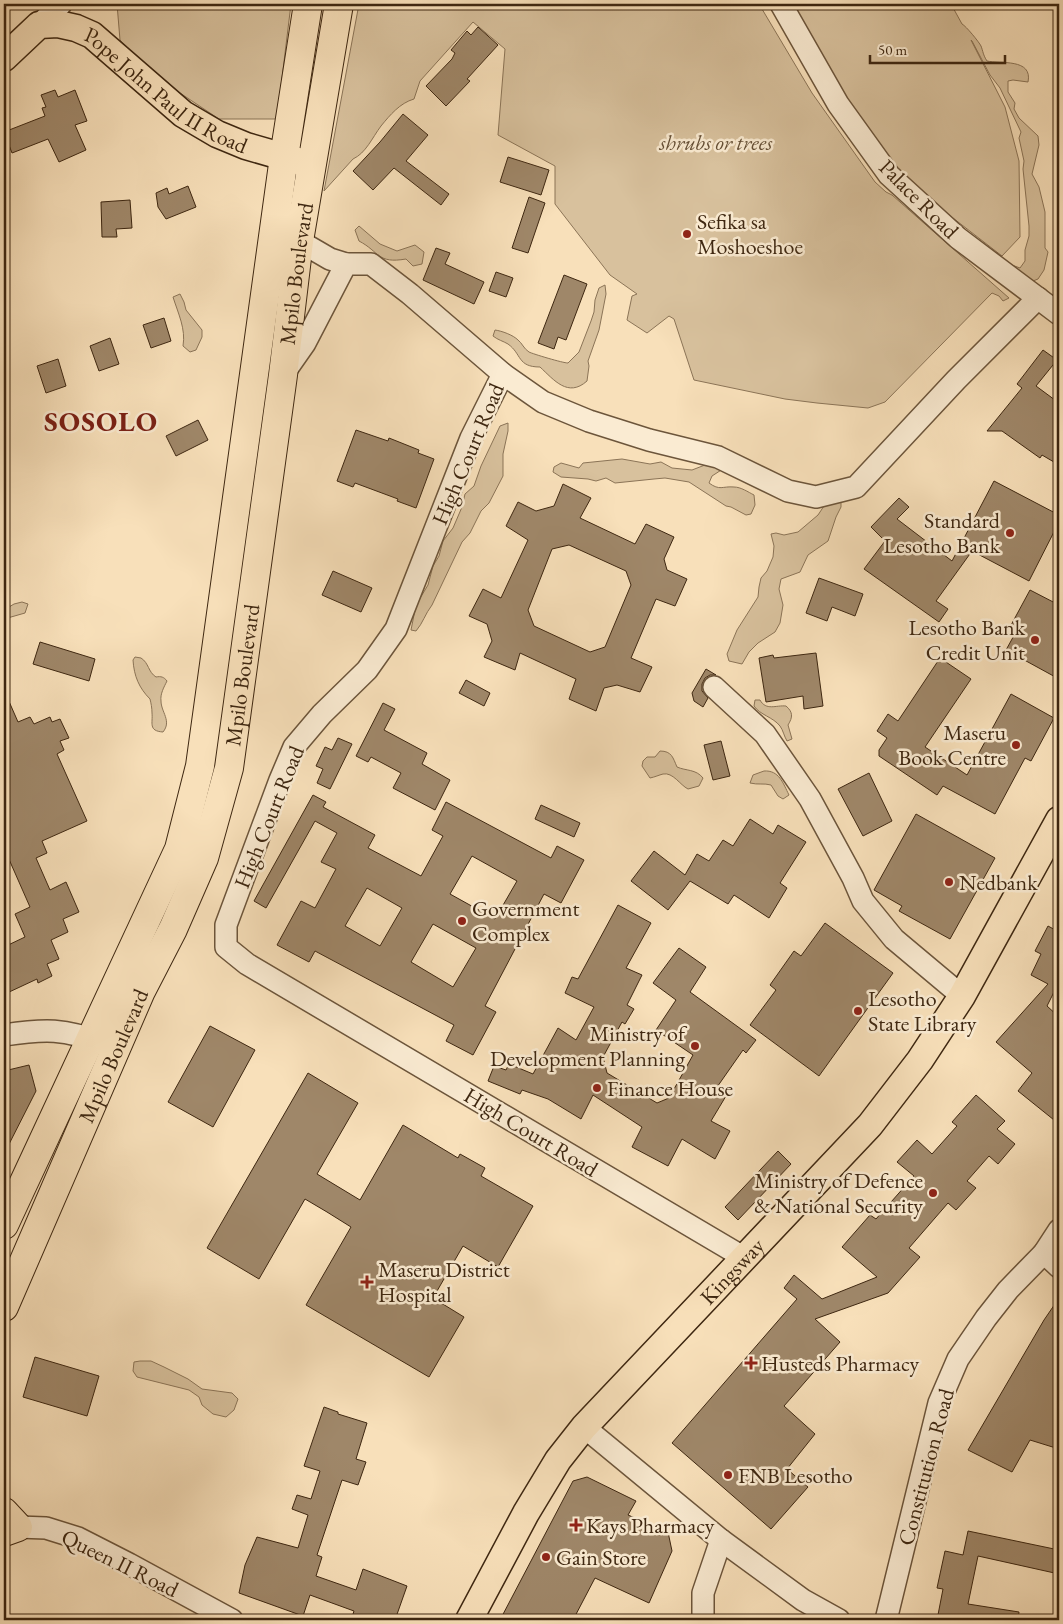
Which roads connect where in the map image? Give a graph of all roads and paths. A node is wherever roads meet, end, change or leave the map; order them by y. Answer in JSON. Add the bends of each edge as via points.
{"nodes":[{"id":1,"x":61,"y":4,"type":"edge"},
{"id":2,"x":308,"y":4,"type":"edge"},
{"id":3,"x":339,"y":4,"type":"edge"},
{"id":4,"x":781,"y":4,"type":"edge"},
{"id":5,"x":39,"y":25,"type":"junction"},
{"id":6,"x":4,"y":58,"type":"edge"},
{"id":7,"x":284,"y":157,"type":"junction"},
{"id":8,"x":311,"y":164,"type":"junction"},
{"id":9,"x":300,"y":241,"type":"junction"},
{"id":10,"x":346,"y":264,"type":"junction"},
{"id":11,"x":1038,"y":298,"type":"junction"},
{"id":12,"x":1059,"y":314,"type":"edge"},
{"id":13,"x":503,"y":374,"type":"junction"},
{"id":14,"x":283,"y":375,"type":"junction"},
{"id":15,"x":714,"y":688,"type":"dead end"},
{"id":16,"x":1059,"y":820,"type":"edge"},
{"id":17,"x":962,"y":996,"type":"junction"},
{"id":18,"x":4,"y":1035,"type":"edge"},
{"id":19,"x":90,"y":1038,"type":"junction"},
{"id":20,"x":117,"y":1049,"type":"junction"},
{"id":21,"x":4,"y":1225,"type":"edge"},
{"id":22,"x":1059,"y":1230,"type":"edge"},
{"id":23,"x":743,"y":1257,"type":"junction"},
{"id":24,"x":1052,"y":1260,"type":"edge"},
{"id":25,"x":4,"y":1307,"type":"edge"},
{"id":26,"x":584,"y":1427,"type":"junction"},
{"id":27,"x":7,"y":1524,"type":"edge"},
{"id":28,"x":721,"y":1540,"type":"junction"},
{"id":29,"x":232,"y":1620,"type":"edge"},
{"id":30,"x":469,"y":1620,"type":"edge"},
{"id":31,"x":703,"y":1620,"type":"edge"},
{"id":32,"x":839,"y":1620,"type":"edge"},
{"id":33,"x":886,"y":1620,"type":"edge"}],
"edges":[{"from":1,"to":5,"type":"street"},
{"from":2,"to":7,"type":"highway","name":"Mpilo Boulevard"},
{"from":3,"to":8,"type":"highway","name":"Mpilo Boulevard"},
{"from":4,"to":11,"type":"street","name":"Palace Road","via":[[838,104],[889,175],[958,238]]},
{"from":5,"to":6,"type":"main road"},
{"from":5,"to":7,"type":"main road","name":"Pope John Paul II Road","via":[[58,24],[92,35],[183,114],[217,134]]},
{"from":7,"to":8,"type":"main road","name":"Pope John Paul II Road"},
{"from":7,"to":19,"type":"highway","name":"Mpilo Boulevard","via":[[200,766],[179,849]]},
{"from":8,"to":9,"type":"highway","name":"Mpilo Boulevard"},
{"from":9,"to":10,"type":"street","via":[[330,259]]},
{"from":9,"to":14,"type":"highway","name":"Mpilo Boulevard"},
{"from":10,"to":13,"type":"street","name":"High Court Road","via":[[371,264]]},
{"from":10,"to":14,"type":"street","via":[[305,343]]},
{"from":11,"to":12,"type":"street","name":"Palace Road"},
{"from":11,"to":13,"type":"street","via":[[856,487],[816,497],[788,491],[718,457],[589,421],[543,402]]},
{"from":13,"to":23,"type":"street","name":"High Court Road","via":[[471,438],[396,629],[367,670],[294,746],[226,925],[226,947],[247,964]]},
{"from":14,"to":20,"type":"highway","name":"Mpilo Boulevard","via":[[228,768],[204,858]]},
{"from":15,"to":17,"type":"street","via":[[765,734],[810,799],[863,901],[894,939]]},
{"from":16,"to":17,"type":"main road","name":"Kingsway"},
{"from":17,"to":23,"type":"main road","name":"Kingsway","via":[[920,1060],[870,1125]]},
{"from":18,"to":19,"type":"street","via":[[61,1030]]},
{"from":19,"to":20,"type":"street"},
{"from":19,"to":21,"type":"highway","name":"Mpilo Boulevard"},
{"from":20,"to":25,"type":"highway","name":"Mpilo Boulevard"},
{"from":22,"to":24,"type":"street","name":"Constitution Road"},
{"from":23,"to":26,"type":"main road","name":"Kingsway"},
{"from":24,"to":33,"type":"street","name":"Constitution Road","via":[[1008,1290],[958,1359],[938,1403]]},
{"from":26,"to":28,"type":"street"},
{"from":26,"to":30,"type":"main road","name":"Kingsway","via":[[558,1460],[531,1505]]},
{"from":27,"to":29,"type":"street","name":"Queen II Road","via":[[46,1528],[78,1538]]},
{"from":28,"to":31,"type":"street","via":[[703,1593]]},
{"from":28,"to":32,"type":"street","via":[[803,1600]]}]}
